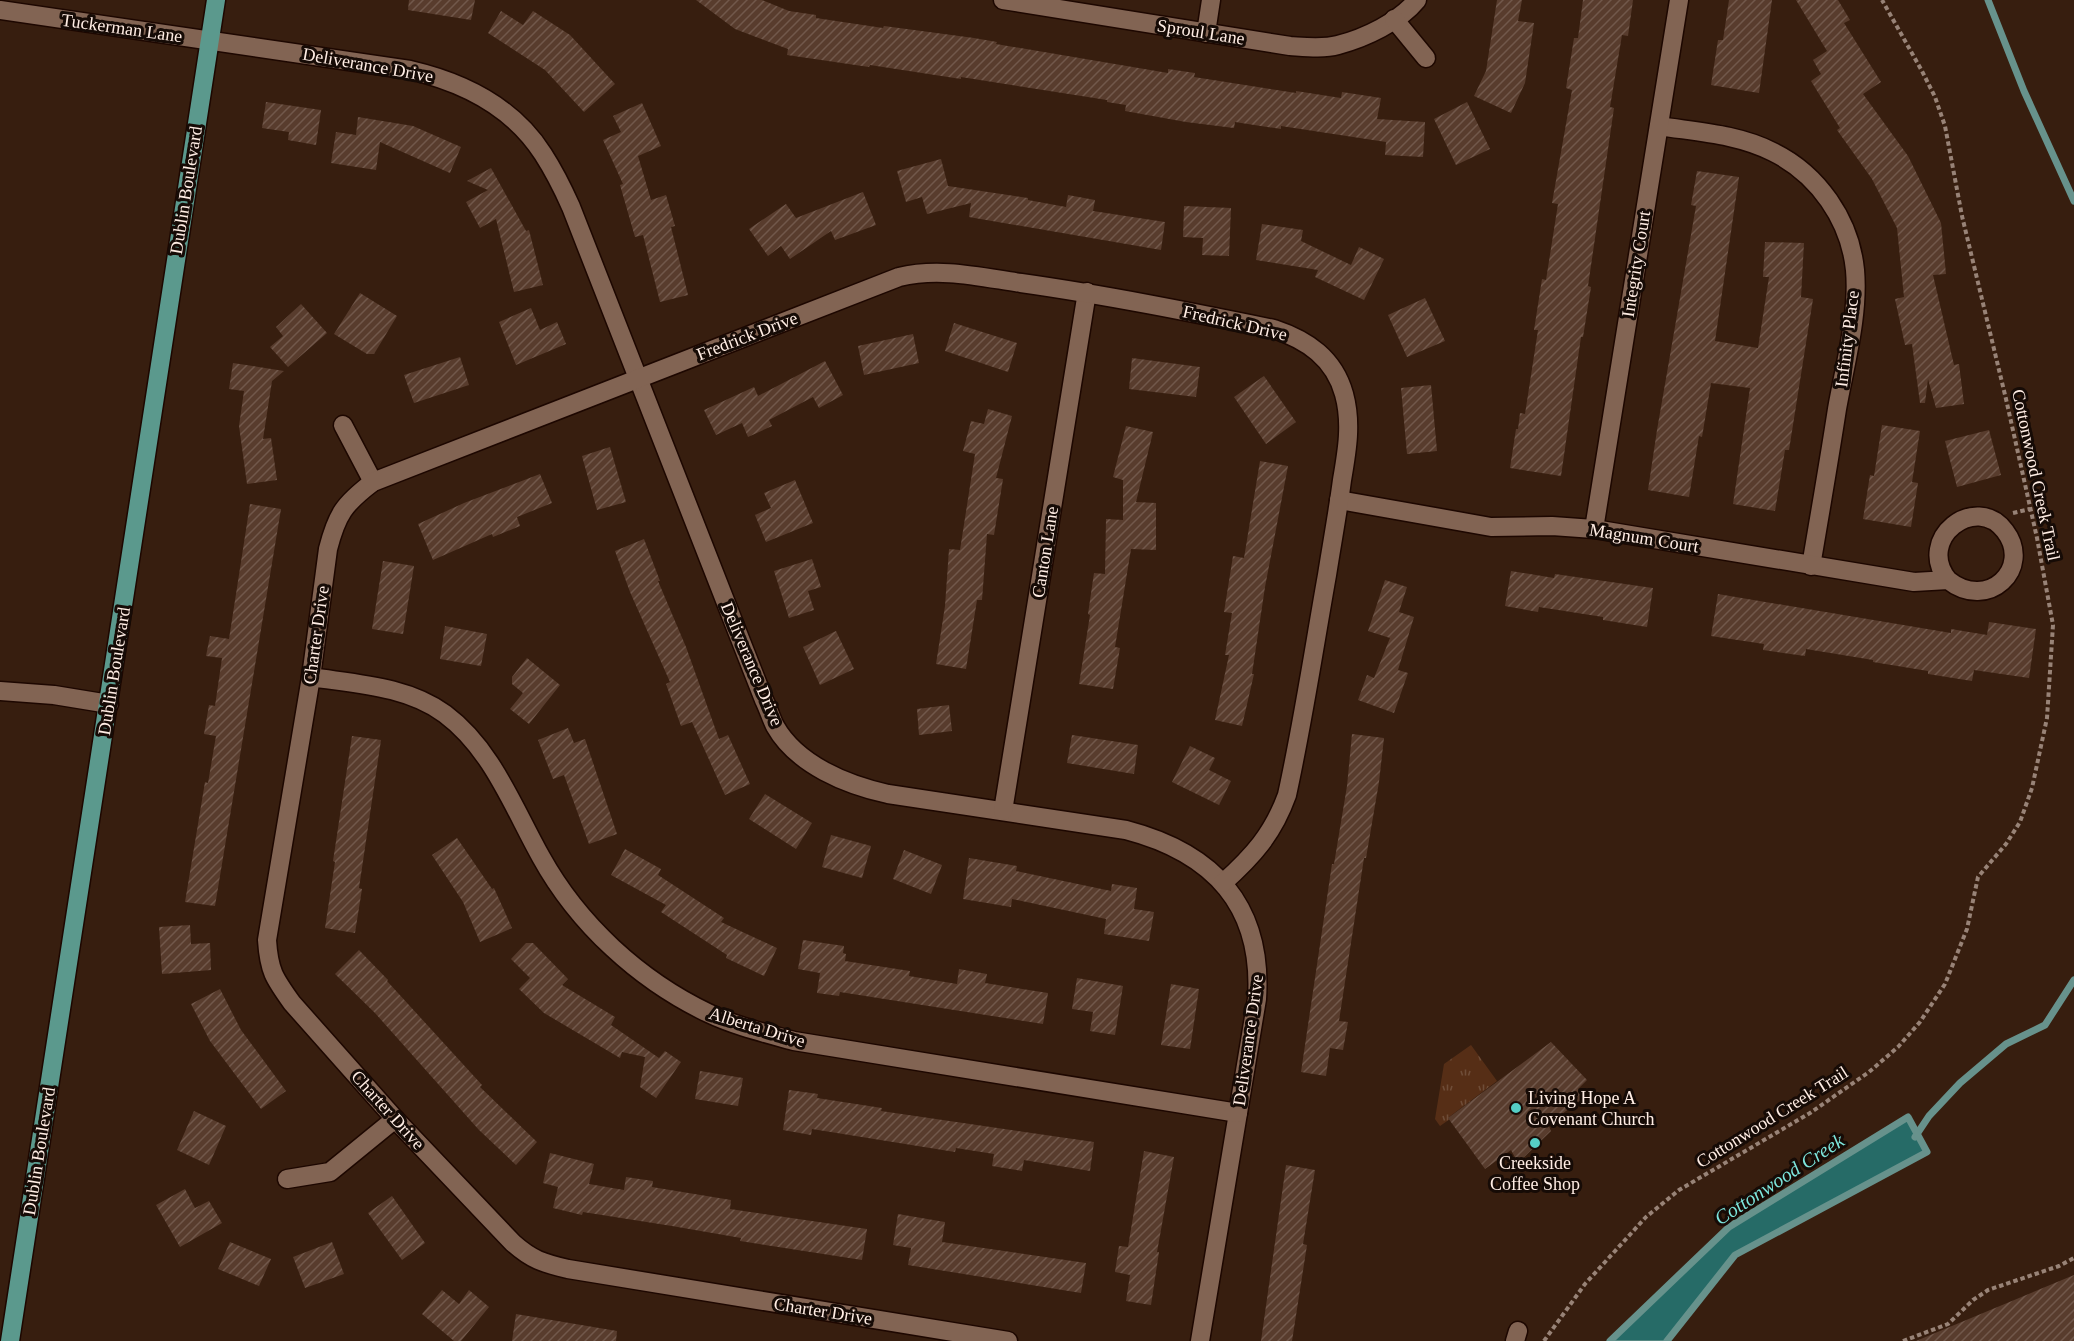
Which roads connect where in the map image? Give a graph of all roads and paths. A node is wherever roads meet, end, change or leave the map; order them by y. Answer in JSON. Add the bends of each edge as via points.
{"nodes":[{"id":1,"x":216,"y":0,"type":"edge"},
{"id":2,"x":1003,"y":0,"type":"edge"},
{"id":3,"x":1211,"y":0,"type":"edge"},
{"id":4,"x":1417,"y":0,"type":"edge"},
{"id":5,"x":1679,"y":0,"type":"edge"},
{"id":6,"x":1882,"y":0,"type":"edge"},
{"id":7,"x":0,"y":10,"type":"edge"},
{"id":8,"x":1394,"y":19,"type":"junction"},
{"id":9,"x":1206,"y":33,"type":"junction"},
{"id":10,"x":209,"y":40,"type":"junction"},
{"id":11,"x":1426,"y":58,"type":"dead end"},
{"id":12,"x":1659,"y":126,"type":"junction"},
{"id":13,"x":1087,"y":292,"type":"junction"},
{"id":14,"x":638,"y":379,"type":"junction"},
{"id":15,"x":343,"y":425,"type":"dead end"},
{"id":16,"x":373,"y":482,"type":"junction"},
{"id":17,"x":1340,"y":500,"type":"junction"},
{"id":18,"x":2030,"y":509,"type":"junction"},
{"id":19,"x":2014,"y":512,"type":"dead end"},
{"id":20,"x":1594,"y":529,"type":"junction"},
{"id":21,"x":1811,"y":566,"type":"junction"},
{"id":22,"x":1948,"y":580,"type":"junction"},
{"id":23,"x":311,"y":677,"type":"junction"},
{"id":24,"x":0,"y":691,"type":"edge"},
{"id":25,"x":109,"y":704,"type":"junction"},
{"id":26,"x":1003,"y":812,"type":"junction"},
{"id":27,"x":1223,"y":883,"type":"junction"},
{"id":28,"x":1238,"y":1113,"type":"junction"},
{"id":29,"x":395,"y":1119,"type":"junction"},
{"id":30,"x":287,"y":1179,"type":"dead end"},
{"id":31,"x":2074,"y":1258,"type":"edge"},
{"id":32,"x":10,"y":1341,"type":"edge"},
{"id":33,"x":1008,"y":1341,"type":"edge"},
{"id":34,"x":1200,"y":1341,"type":"edge"},
{"id":35,"x":1544,"y":1341,"type":"edge"},
{"id":36,"x":1903,"y":1341,"type":"edge"}],
"edges":[{"from":1,"to":10,"type":"main road","name":"Dublin Boulevard"},
{"from":2,"to":9,"type":"street","name":"Sproul Lane"},
{"from":3,"to":9,"type":"street"},
{"from":4,"to":8,"type":"street","name":"Sproul Lane"},
{"from":5,"to":12,"type":"street","name":"Integrity Court"},
{"from":6,"to":18,"type":"path","name":"Cottonwood Creek Trail","via":[[1935,97],[1945,126]]},
{"from":7,"to":10,"type":"street","name":"Tuckerman Lane"},
{"from":8,"to":9,"type":"street","name":"Sproul Lane","via":[[1358,38],[1318,47]]},
{"from":8,"to":11,"type":"street"},
{"from":10,"to":14,"type":"street","name":"Deliverance Drive","via":[[438,76],[486,99],[505,113],[542,152],[556,175]]},
{"from":10,"to":25,"type":"main road","name":"Dublin Boulevard"},
{"from":12,"to":20,"type":"street","name":"Integrity Court"},
{"from":12,"to":21,"type":"street","name":"Infinity Place","via":[[1729,136],[1774,152],[1823,192],[1850,244],[1855,270],[1851,327]]},
{"from":13,"to":14,"type":"street","name":"Fredrick Drive","via":[[955,273],[918,272]]},
{"from":13,"to":17,"type":"street","name":"Fredrick Drive","via":[[1274,329],[1312,346],[1336,373],[1348,415],[1349,437]]},
{"from":13,"to":26,"type":"street","name":"Canton Lane"},
{"from":14,"to":16,"type":"street","name":"Charter Drive"},
{"from":14,"to":26,"type":"street","name":"Deliverance Drive","via":[[776,727],[813,764],[858,787]]},
{"from":15,"to":16,"type":"street"},
{"from":16,"to":23,"type":"street","name":"Charter Drive","via":[[354,496],[333,529]]},
{"from":17,"to":20,"type":"street","name":"Magnum Court","via":[[1491,527]]},
{"from":17,"to":27,"type":"street","name":"Fredrick Drive","via":[[1287,795],[1266,838]]},
{"from":18,"to":19,"type":"path"},
{"from":18,"to":35,"type":"path","name":"Cottonwood Creek Trail","via":[[2053,625],[2048,718],[2020,822],[1978,877],[1966,929],[1945,984],[1898,1047],[1869,1072],[1788,1127],[1678,1190],[1646,1217],[1585,1284]]},
{"from":20,"to":21,"type":"street","name":"Magnum Court"},
{"from":21,"to":22,"type":"street","name":"Magnum Court","via":[[1914,582]]},
{"from":22,"to":22,"type":"street","name":"Magnum Court","via":[[1938,562],[1938,549],[1951,526],[1960,520],[1986,518],[2005,531],[2014,555],[2006,578],[1996,587],[1970,592]]},
{"from":23,"to":28,"type":"street","name":"Alberta Drive","via":[[379,687],[424,701],[463,729],[497,775],[571,904],[622,957],[708,1013],[794,1041]]},
{"from":23,"to":29,"type":"street","name":"Charter Drive","via":[[267,940],[269,964],[292,1003]]},
{"from":24,"to":25,"type":"street"},
{"from":25,"to":32,"type":"main road","name":"Dublin Boulevard"},
{"from":26,"to":27,"type":"street","name":"Deliverance Drive","via":[[1150,836],[1206,866]]},
{"from":27,"to":28,"type":"street","name":"Deliverance Drive","via":[[1249,927],[1259,972]]},
{"from":28,"to":34,"type":"street","name":"Deliverance Drive"},
{"from":29,"to":30,"type":"street","via":[[330,1172]]},
{"from":29,"to":33,"type":"street","name":"Charter Drive","via":[[513,1243],[530,1257],[549,1265]]},
{"from":31,"to":36,"type":"path","via":[[1988,1290],[1948,1324]]}]}
